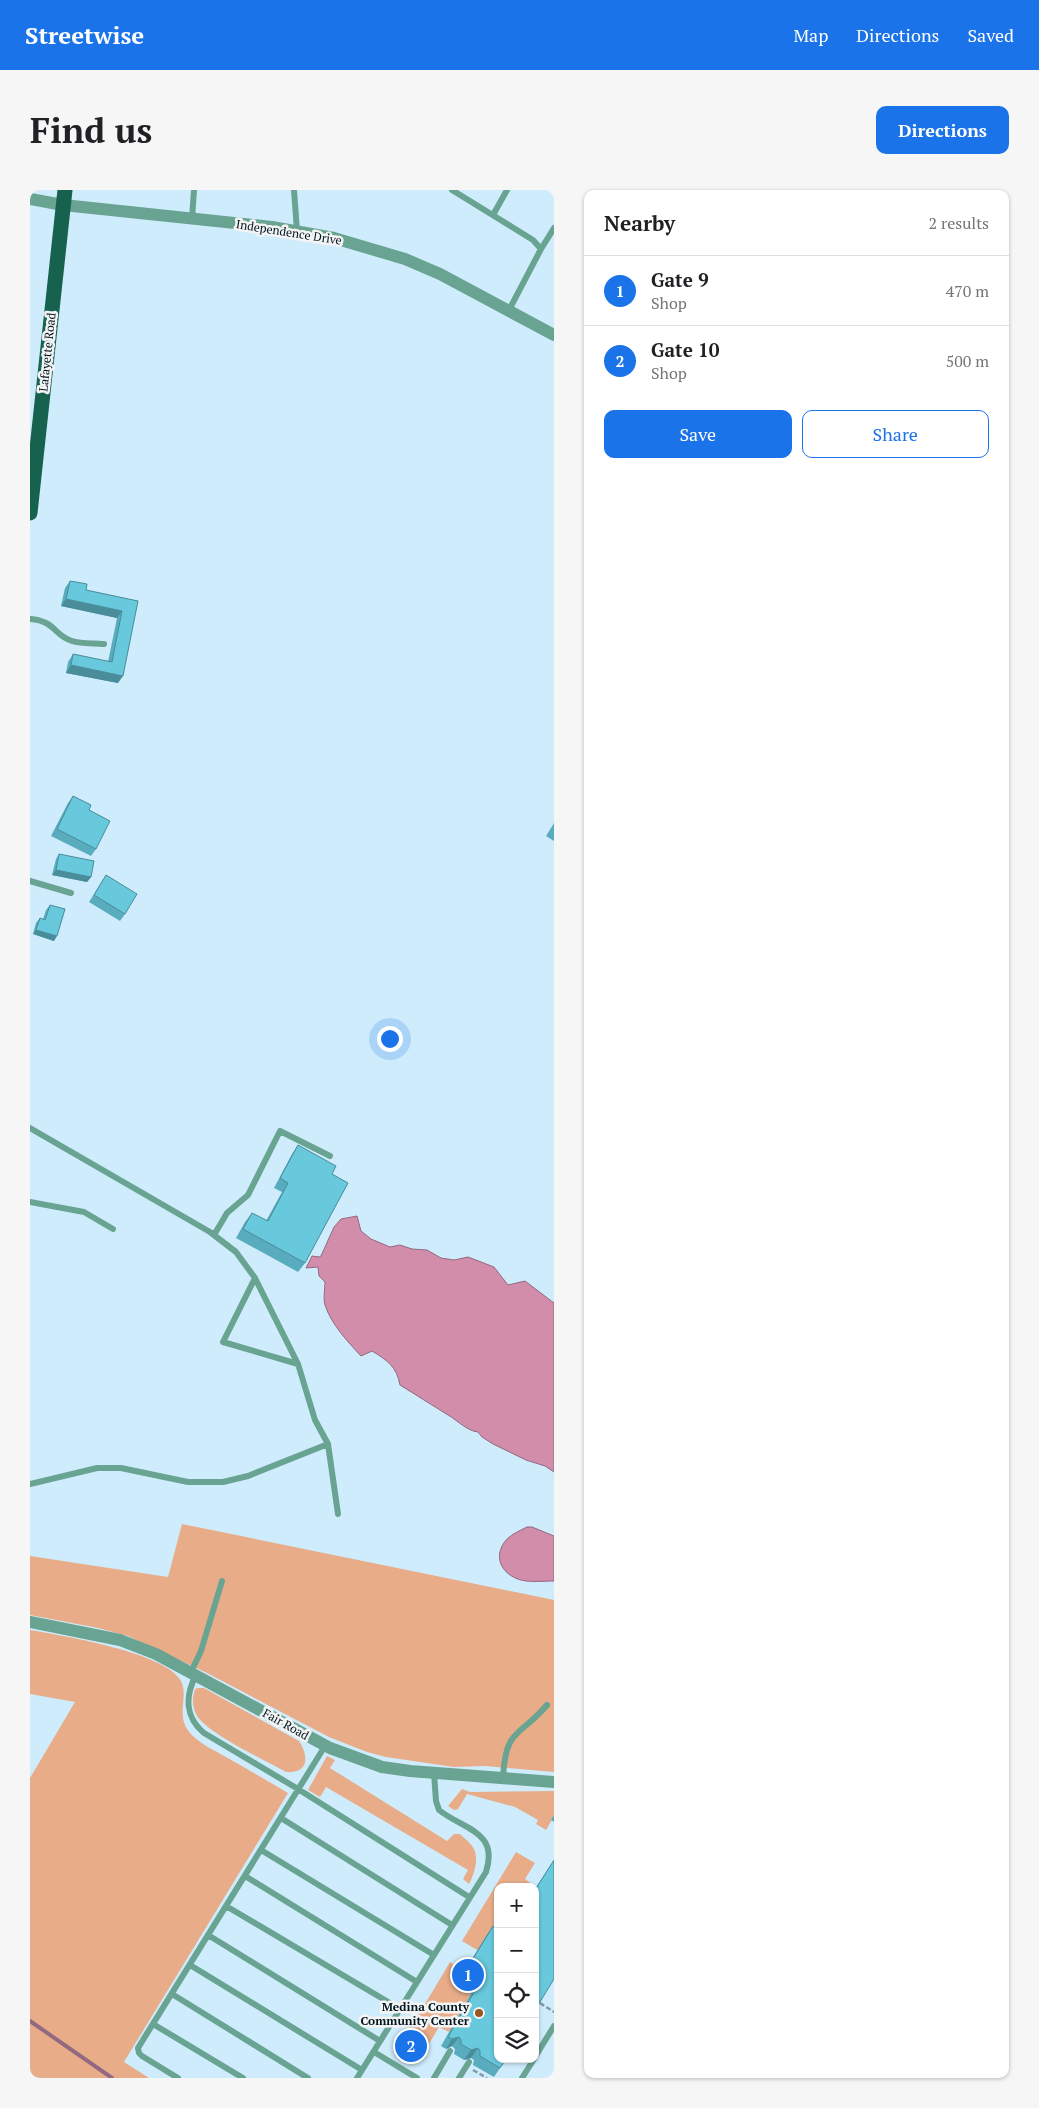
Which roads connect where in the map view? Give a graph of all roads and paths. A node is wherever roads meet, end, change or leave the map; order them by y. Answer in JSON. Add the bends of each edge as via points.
{"nodes":[{"id":1,"x":194,"y":190,"type":"edge"},
{"id":2,"x":294,"y":190,"type":"edge"},
{"id":3,"x":452,"y":190,"type":"edge"},
{"id":4,"x":507,"y":190,"type":"edge"},
{"id":5,"x":64,"y":197,"type":"edge"},
{"id":6,"x":30,"y":199,"type":"edge"},
{"id":7,"x":493,"y":215,"type":"junction"},
{"id":8,"x":192,"y":218,"type":"junction"},
{"id":9,"x":554,"y":228,"type":"edge"},
{"id":10,"x":297,"y":231,"type":"junction"},
{"id":11,"x":541,"y":249,"type":"junction"},
{"id":12,"x":510,"y":310,"type":"junction"},
{"id":13,"x":554,"y":335,"type":"edge"},
{"id":14,"x":30,"y":513,"type":"edge"},
{"id":15,"x":30,"y":619,"type":"edge"},
{"id":16,"x":104,"y":644,"type":"dead end"},
{"id":17,"x":30,"y":881,"type":"edge"},
{"id":18,"x":71,"y":893,"type":"dead end"},
{"id":19,"x":30,"y":1128,"type":"edge"},
{"id":20,"x":330,"y":1156,"type":"dead end"},
{"id":21,"x":30,"y":1202,"type":"edge"},
{"id":22,"x":113,"y":1229,"type":"dead end"},
{"id":23,"x":214,"y":1235,"type":"junction"},
{"id":24,"x":255,"y":1278,"type":"junction"},
{"id":25,"x":298,"y":1364,"type":"junction"},
{"id":26,"x":328,"y":1444,"type":"junction"},
{"id":27,"x":30,"y":1484,"type":"edge"},
{"id":28,"x":338,"y":1514,"type":"dead end"},
{"id":29,"x":222,"y":1582,"type":"dead end"},
{"id":30,"x":30,"y":1622,"type":"edge"},
{"id":31,"x":193,"y":1673,"type":"junction"},
{"id":32,"x":547,"y":1705,"type":"dead end"},
{"id":33,"x":326,"y":1746,"type":"junction"},
{"id":34,"x":434,"y":1773,"type":"junction"},
{"id":35,"x":503,"y":1777,"type":"junction"},
{"id":36,"x":554,"y":1782,"type":"edge"},
{"id":37,"x":298,"y":1789,"type":"junction"},
{"id":38,"x":281,"y":1818,"type":"junction"},
{"id":39,"x":261,"y":1850,"type":"junction"},
{"id":40,"x":245,"y":1876,"type":"junction"},
{"id":41,"x":470,"y":1897,"type":"junction"},
{"id":42,"x":226,"y":1906,"type":"junction"},
{"id":43,"x":452,"y":1925,"type":"junction"},
{"id":44,"x":208,"y":1935,"type":"junction"},
{"id":45,"x":434,"y":1955,"type":"junction"},
{"id":46,"x":190,"y":1965,"type":"junction"},
{"id":47,"x":417,"y":1982,"type":"junction"},
{"id":48,"x":172,"y":1994,"type":"junction"},
{"id":49,"x":540,"y":2003,"type":"edge"},
{"id":50,"x":400,"y":2009,"type":"junction"},
{"id":51,"x":554,"y":2012,"type":"edge"},
{"id":52,"x":153,"y":2024,"type":"junction"},
{"id":53,"x":554,"y":2026,"type":"edge"},
{"id":54,"x":380,"y":2041,"type":"junction"},
{"id":55,"x":539,"y":2050,"type":"edge"},
{"id":56,"x":450,"y":2051,"type":"edge"},
{"id":57,"x":374,"y":2052,"type":"junction"},
{"id":58,"x":468,"y":2062,"type":"edge"},
{"id":59,"x":531,"y":2063,"type":"edge"},
{"id":60,"x":362,"y":2070,"type":"junction"},
{"id":61,"x":176,"y":2077,"type":"edge"},
{"id":62,"x":243,"y":2078,"type":"edge"},
{"id":63,"x":308,"y":2078,"type":"edge"},
{"id":64,"x":357,"y":2078,"type":"edge"},
{"id":65,"x":417,"y":2078,"type":"edge"},
{"id":66,"x":434,"y":2078,"type":"edge"},
{"id":67,"x":459,"y":2078,"type":"edge"},
{"id":68,"x":522,"y":2078,"type":"edge"}],
"edges":[{"from":1,"to":8,"type":"lane"},
{"from":2,"to":10,"type":"lane"},
{"from":3,"to":7,"type":"lane"},
{"from":4,"to":7,"type":"lane"},
{"from":5,"to":6,"type":"street","name":"Independence Drive"},
{"from":5,"to":8,"type":"street","name":"Independence Drive"},
{"from":5,"to":14,"type":"main road","name":"Lafayette Road"},
{"from":7,"to":11,"type":"lane","via":[[533,240]]},
{"from":8,"to":10,"type":"street","name":"Independence Drive"},
{"from":9,"to":11,"type":"lane"},
{"from":10,"to":12,"type":"street","name":"Independence Drive","via":[[343,240],[406,259]]},
{"from":11,"to":12,"type":"lane"},
{"from":12,"to":13,"type":"street","name":"Independence Drive"},
{"from":15,"to":16,"type":"lane","via":[[50,624],[72,641]]},
{"from":17,"to":18,"type":"lane"},
{"from":19,"to":23,"type":"lane"},
{"from":20,"to":23,"type":"lane","via":[[280,1131],[248,1195],[227,1213]]},
{"from":21,"to":22,"type":"lane","via":[[84,1212]]},
{"from":23,"to":24,"type":"lane","via":[[236,1252]]},
{"from":24,"to":25,"type":"lane"},
{"from":24,"to":25,"type":"lane","via":[[223,1342]]},
{"from":25,"to":26,"type":"lane","via":[[316,1420]]},
{"from":26,"to":27,"type":"lane","via":[[248,1476],[223,1482],[188,1482],[121,1468],[97,1468]]},
{"from":26,"to":28,"type":"lane"},
{"from":29,"to":31,"type":"lane"},
{"from":30,"to":31,"type":"street","name":"Fair Road","via":[[120,1640]]},
{"from":31,"to":33,"type":"street","name":"Fair Road"},
{"from":31,"to":37,"type":"lane","via":[[188,1693],[194,1723],[210,1738]]},
{"from":32,"to":35,"type":"lane","via":[[512,1737],[504,1755]]},
{"from":33,"to":34,"type":"street","name":"Fair Road","via":[[382,1767]]},
{"from":33,"to":37,"type":"lane"},
{"from":34,"to":35,"type":"street","name":"Fair Road"},
{"from":34,"to":41,"type":"lane","via":[[439,1810],[474,1831],[489,1848],[486,1872]]},
{"from":35,"to":36,"type":"street","name":"Fair Road"},
{"from":37,"to":38,"type":"lane"},
{"from":37,"to":41,"type":"lane"},
{"from":38,"to":39,"type":"lane"},
{"from":38,"to":43,"type":"lane"},
{"from":39,"to":40,"type":"lane"},
{"from":39,"to":45,"type":"lane"},
{"from":40,"to":42,"type":"lane"},
{"from":40,"to":47,"type":"lane"},
{"from":41,"to":43,"type":"lane"},
{"from":42,"to":44,"type":"lane"},
{"from":42,"to":50,"type":"lane"},
{"from":43,"to":45,"type":"lane"},
{"from":44,"to":46,"type":"lane"},
{"from":44,"to":54,"type":"lane"},
{"from":45,"to":47,"type":"lane"},
{"from":46,"to":48,"type":"lane"},
{"from":46,"to":60,"type":"lane"},
{"from":47,"to":50,"type":"lane"},
{"from":48,"to":52,"type":"lane"},
{"from":48,"to":63,"type":"lane"},
{"from":49,"to":51,"type":"path"},
{"from":50,"to":54,"type":"lane"},
{"from":52,"to":61,"type":"lane","via":[[138,2048],[139,2053]]},
{"from":52,"to":62,"type":"lane"},
{"from":53,"to":55,"type":"lane"},
{"from":54,"to":57,"type":"lane"},
{"from":56,"to":66,"type":"lane"},
{"from":57,"to":60,"type":"lane"},
{"from":57,"to":65,"type":"lane"},
{"from":58,"to":67,"type":"lane"},
{"from":59,"to":68,"type":"lane"},
{"from":60,"to":64,"type":"lane"}]}
